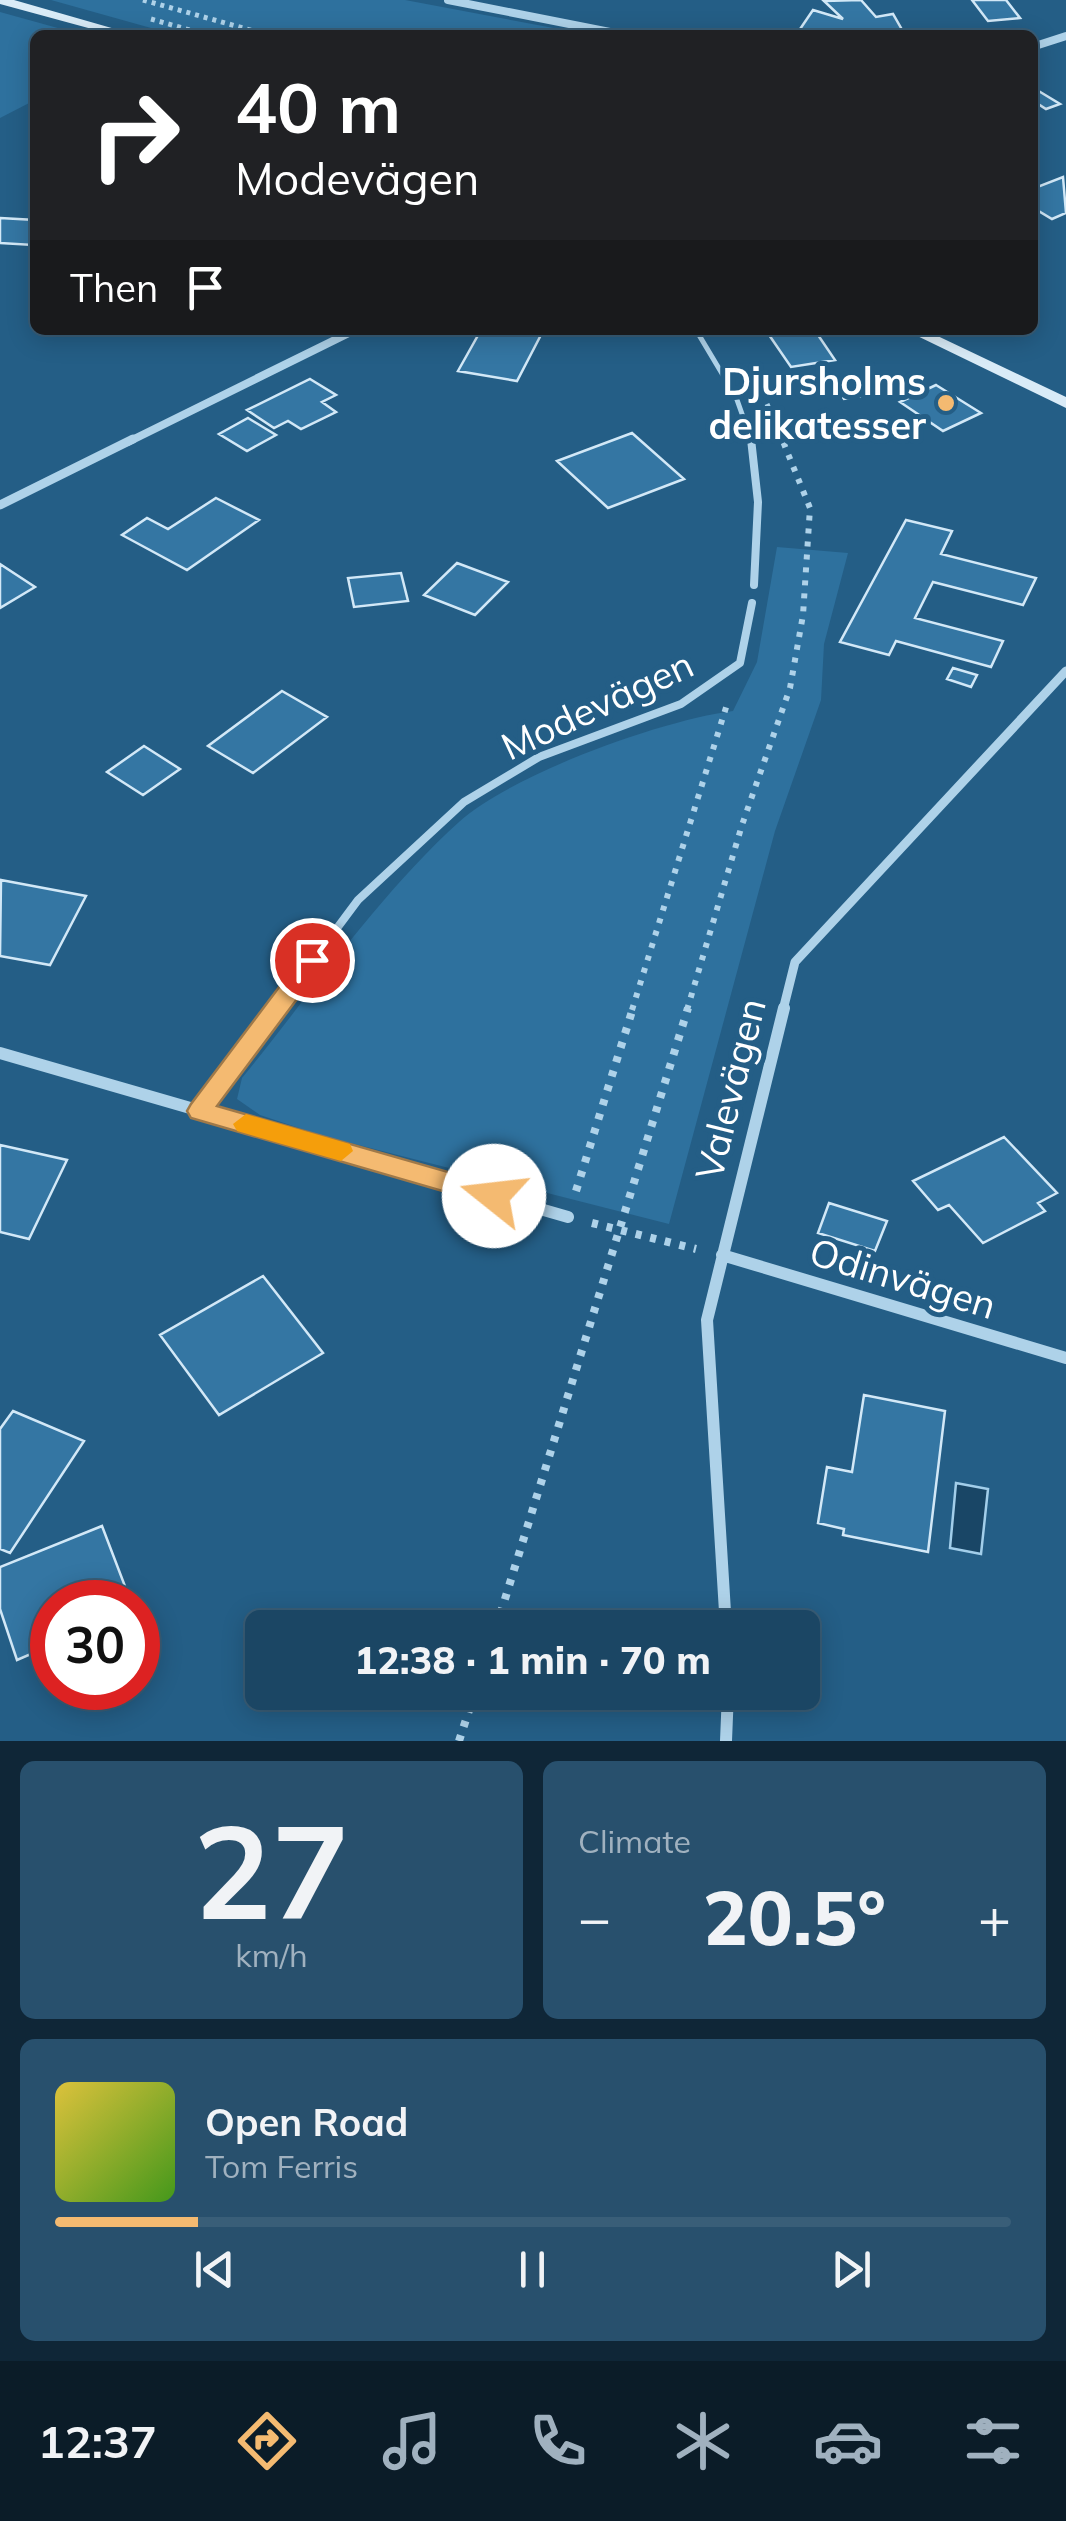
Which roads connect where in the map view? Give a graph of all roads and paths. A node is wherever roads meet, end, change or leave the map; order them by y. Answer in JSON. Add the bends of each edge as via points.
{"nodes":[{"id":1,"x":0,"y":0,"type":"edge"},
{"id":2,"x":143,"y":0,"type":"edge"},
{"id":3,"x":448,"y":0,"type":"edge"},
{"id":4,"x":111,"y":30,"type":"edge"},
{"id":5,"x":250,"y":30,"type":"edge"},
{"id":6,"x":601,"y":30,"type":"edge"},
{"id":7,"x":1066,"y":36,"type":"edge"},
{"id":8,"x":1038,"y":45,"type":"edge"},
{"id":9,"x":345,"y":335,"type":"edge"},
{"id":10,"x":699,"y":335,"type":"edge"},
{"id":11,"x":923,"y":335,"type":"edge"},
{"id":12,"x":760,"y":390,"type":"dead end"},
{"id":13,"x":1066,"y":403,"type":"edge"},
{"id":14,"x":0,"y":505,"type":"edge"},
{"id":15,"x":754,"y":585,"type":"dead end"},
{"id":16,"x":752,"y":603,"type":"dead end"},
{"id":17,"x":740,"y":663,"type":"junction"},
{"id":18,"x":1066,"y":671,"type":"edge"},
{"id":19,"x":0,"y":1053,"type":"edge"},
{"id":20,"x":200,"y":1111,"type":"junction"},
{"id":21,"x":568,"y":1217,"type":"junction"},
{"id":22,"x":622,"y":1230,"type":"junction"},
{"id":23,"x":680,"y":1245,"type":"dead end"},
{"id":24,"x":722,"y":1256,"type":"junction"},
{"id":25,"x":1066,"y":1358,"type":"edge"},
{"id":26,"x":502,"y":1610,"type":"edge"},
{"id":27,"x":725,"y":1610,"type":"edge"},
{"id":28,"x":469,"y":1710,"type":"edge"},
{"id":29,"x":727,"y":1710,"type":"edge"},
{"id":30,"x":459,"y":1741,"type":"edge"},
{"id":31,"x":726,"y":1741,"type":"edge"}],
"edges":[{"from":1,"to":4,"type":"street"},
{"from":2,"to":5,"type":"path"},
{"from":3,"to":6,"type":"street"},
{"from":7,"to":8,"type":"street"},
{"from":9,"to":14,"type":"street"},
{"from":10,"to":15,"type":"lane","via":[[745,418],[757,481]]},
{"from":11,"to":13,"type":"street"},
{"from":12,"to":22,"type":"path","via":[[810,508],[800,633],[790,688],[742,825]]},
{"from":16,"to":17,"type":"lane","name":"Modevägen"},
{"from":17,"to":20,"type":"lane","name":"Modevägen","via":[[681,704],[539,757],[464,802],[358,900]]},
{"from":17,"to":21,"type":"path"},
{"from":18,"to":24,"type":"street","name":"Valevägen","via":[[795,962]]},
{"from":19,"to":20,"type":"street"},
{"from":20,"to":21,"type":"street"},
{"from":21,"to":22,"type":"path"},
{"from":22,"to":23,"type":"path"},
{"from":22,"to":26,"type":"path"},
{"from":24,"to":25,"type":"street","name":"Odinvägen"},
{"from":24,"to":27,"type":"street","name":"Valevägen","via":[[707,1320]]},
{"from":28,"to":30,"type":"path"},
{"from":29,"to":31,"type":"street"}]}
